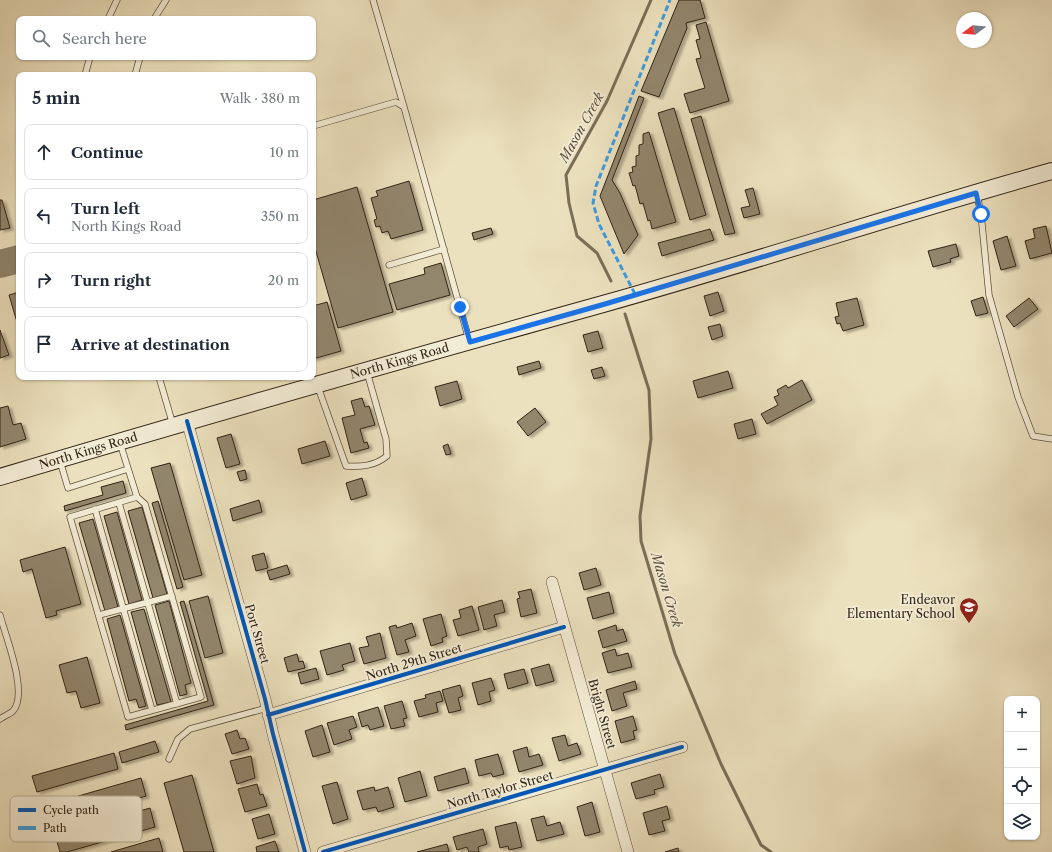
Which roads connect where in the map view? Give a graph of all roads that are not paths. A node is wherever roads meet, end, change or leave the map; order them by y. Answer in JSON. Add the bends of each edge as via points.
{"nodes":[{"id":1,"x":118,"y":0,"type":"edge"},
{"id":2,"x":166,"y":0,"type":"edge"},
{"id":3,"x":373,"y":0,"type":"edge"},
{"id":4,"x":110,"y":16,"type":"edge"},
{"id":5,"x":156,"y":16,"type":"edge"},
{"id":6,"x":89,"y":60,"type":"edge"},
{"id":7,"x":139,"y":60,"type":"edge"},
{"id":8,"x":86,"y":72,"type":"edge"},
{"id":9,"x":136,"y":72,"type":"edge"},
{"id":10,"x":404,"y":107,"type":"junction"},
{"id":11,"x":316,"y":125,"type":"edge"},
{"id":12,"x":1052,"y":172,"type":"edge"},
{"id":13,"x":976,"y":193,"type":"junction"},
{"id":14,"x":444,"y":249,"type":"junction"},
{"id":15,"x":389,"y":265,"type":"dead end"},
{"id":16,"x":470,"y":342,"type":"junction"},
{"id":17,"x":367,"y":372,"type":"junction"},
{"id":18,"x":160,"y":380,"type":"edge"},
{"id":19,"x":318,"y":384,"type":"junction"},
{"id":20,"x":180,"y":423,"type":"junction"},
{"id":21,"x":1052,"y":439,"type":"edge"},
{"id":22,"x":120,"y":441,"type":"junction"},
{"id":23,"x":59,"y":459,"type":"junction"},
{"id":24,"x":128,"y":469,"type":"junction"},
{"id":25,"x":0,"y":476,"type":"edge"},
{"id":26,"x":137,"y":497,"type":"junction"},
{"id":27,"x":119,"y":503,"type":"junction"},
{"id":28,"x":95,"y":510,"type":"junction"},
{"id":29,"x":552,"y":582,"type":"dead end"},
{"id":30,"x":172,"y":596,"type":"junction"},
{"id":31,"x":147,"y":602,"type":"junction"},
{"id":32,"x":123,"y":608,"type":"junction"},
{"id":33,"x":0,"y":615,"type":"edge"},
{"id":34,"x":99,"y":615,"type":"junction"},
{"id":35,"x":564,"y":627,"type":"junction"},
{"id":36,"x":176,"y":704,"type":"junction"},
{"id":37,"x":152,"y":710,"type":"junction"},
{"id":38,"x":268,"y":711,"type":"junction"},
{"id":39,"x":0,"y":719,"type":"edge"},
{"id":40,"x":682,"y":747,"type":"dead end"},
{"id":41,"x":169,"y":759,"type":"dead end"},
{"id":42,"x":604,"y":770,"type":"junction"},
{"id":43,"x":305,"y":852,"type":"edge"},
{"id":44,"x":323,"y":852,"type":"edge"},
{"id":45,"x":628,"y":852,"type":"edge"}],
"edges":[{"from":1,"to":4,"type":"lane"},
{"from":2,"to":5,"type":"lane"},
{"from":3,"to":10,"type":"lane"},
{"from":6,"to":8,"type":"lane"},
{"from":7,"to":9,"type":"lane"},
{"from":10,"to":11,"type":"lane","via":[[396,102]]},
{"from":10,"to":14,"type":"lane"},
{"from":12,"to":13,"type":"main road","name":"North Kings Road"},
{"from":13,"to":16,"type":"main road","name":"North Kings Road"},
{"from":13,"to":21,"type":"lane","via":[[981,214],[989,295],[1018,397],[1032,436]]},
{"from":14,"to":15,"type":"lane"},
{"from":14,"to":16,"type":"lane"},
{"from":16,"to":17,"type":"main road","name":"North Kings Road"},
{"from":17,"to":19,"type":"main road","name":"North Kings Road"},
{"from":17,"to":19,"type":"lane","via":[[386,438],[387,456],[379,463],[346,466]]},
{"from":18,"to":20,"type":"lane"},
{"from":19,"to":20,"type":"main road","name":"North Kings Road"},
{"from":20,"to":22,"type":"main road","name":"North Kings Road"},
{"from":20,"to":38,"type":"street","name":"Port Street"},
{"from":22,"to":23,"type":"main road","name":"North Kings Road"},
{"from":22,"to":24,"type":"lane"},
{"from":23,"to":24,"type":"lane","via":[[68,488]]},
{"from":23,"to":25,"type":"main road","name":"North Kings Road"},
{"from":24,"to":26,"type":"lane"},
{"from":26,"to":27,"type":"lane"},
{"from":26,"to":30,"type":"lane","via":[[145,504]]},
{"from":27,"to":28,"type":"lane"},
{"from":27,"to":31,"type":"lane"},
{"from":28,"to":32,"type":"lane"},
{"from":28,"to":34,"type":"lane","via":[[70,517]]},
{"from":29,"to":35,"type":"street","name":"Bright Street"},
{"from":30,"to":31,"type":"lane"},
{"from":30,"to":36,"type":"lane","via":[[201,697]]},
{"from":31,"to":32,"type":"lane"},
{"from":31,"to":36,"type":"lane"},
{"from":32,"to":34,"type":"lane"},
{"from":32,"to":37,"type":"lane"},
{"from":33,"to":39,"type":"lane","via":[[19,683],[19,696],[14,710]]},
{"from":34,"to":37,"type":"lane","via":[[128,717]]},
{"from":35,"to":38,"type":"street","name":"North 29th Street"},
{"from":35,"to":42,"type":"street","name":"Bright Street"},
{"from":36,"to":37,"type":"lane"},
{"from":38,"to":41,"type":"lane","via":[[190,729],[178,739]]},
{"from":38,"to":43,"type":"street","name":"Port Street"},
{"from":40,"to":42,"type":"street","name":"North Taylor Street"},
{"from":42,"to":44,"type":"street","name":"North Taylor Street"},
{"from":42,"to":45,"type":"street","name":"Bright Street"}]}
